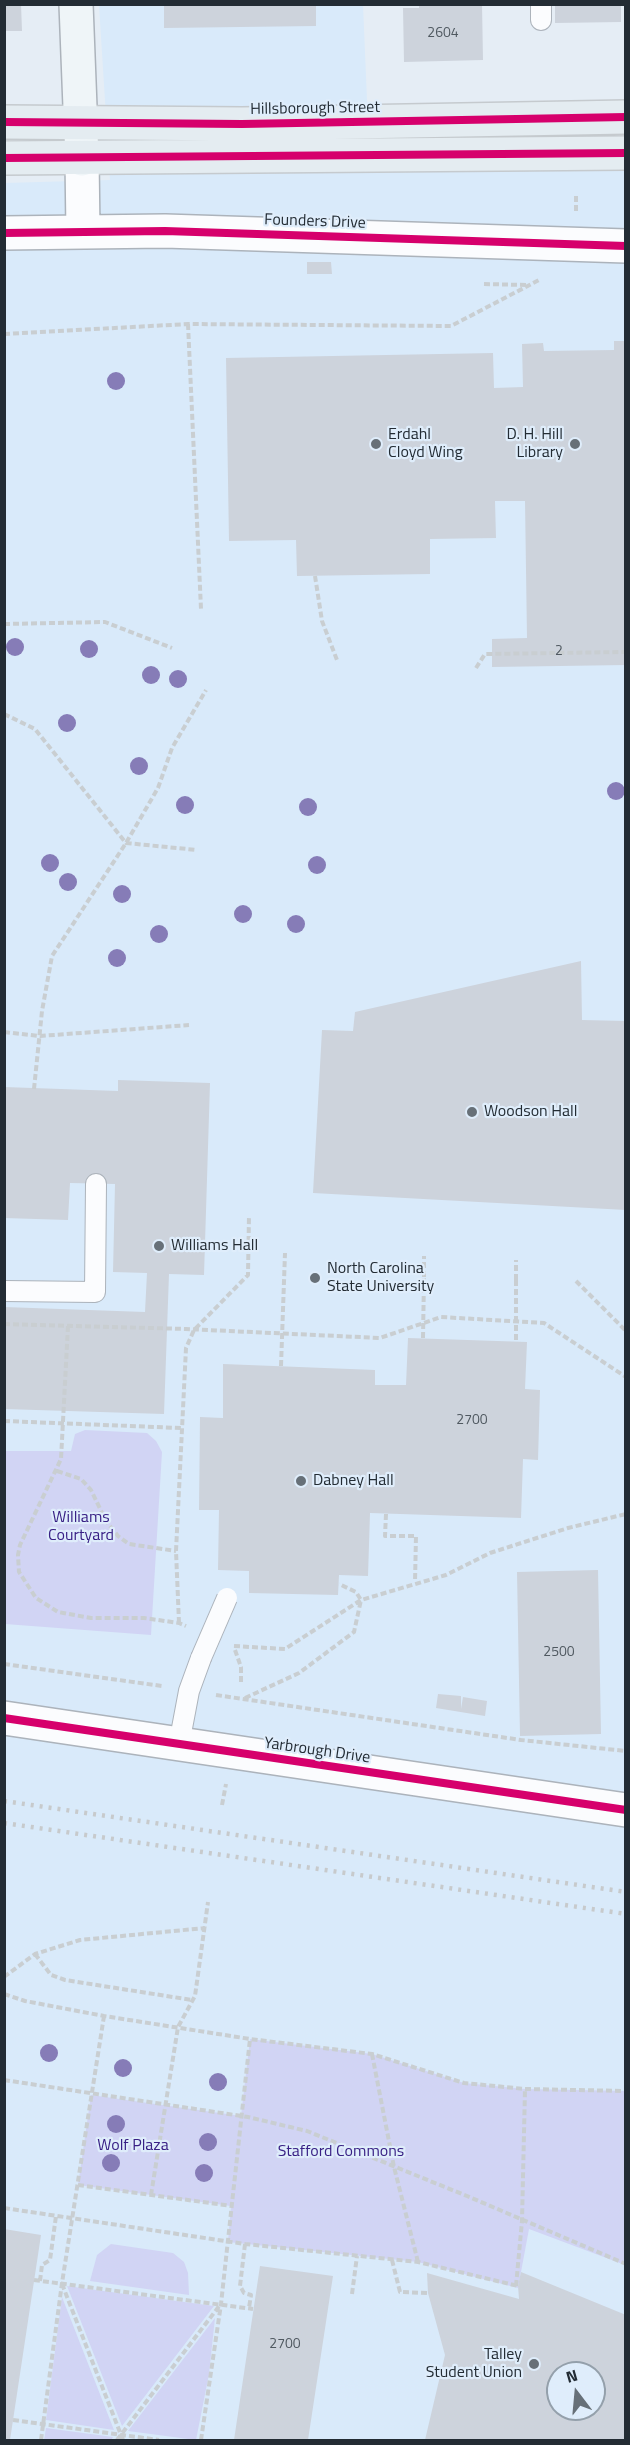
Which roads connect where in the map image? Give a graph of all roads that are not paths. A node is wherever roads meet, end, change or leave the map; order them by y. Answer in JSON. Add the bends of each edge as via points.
{"nodes":[{"id":1,"x":76,"y":4,"type":"edge"},
{"id":2,"x":626,"y":117,"type":"edge"},
{"id":3,"x":4,"y":122,"type":"edge"},
{"id":4,"x":80,"y":123,"type":"junction"},
{"id":5,"x":626,"y":153,"type":"edge"},
{"id":6,"x":4,"y":158,"type":"edge"},
{"id":7,"x":82,"y":159,"type":"junction"},
{"id":8,"x":83,"y":232,"type":"junction"},
{"id":9,"x":4,"y":233,"type":"edge"},
{"id":10,"x":626,"y":246,"type":"edge"},
{"id":11,"x":96,"y":1184,"type":"dead end"},
{"id":12,"x":4,"y":1291,"type":"edge"},
{"id":13,"x":227,"y":1598,"type":"dead end"},
{"id":14,"x":4,"y":1718,"type":"edge"},
{"id":15,"x":178,"y":1744,"type":"junction"},
{"id":16,"x":626,"y":1810,"type":"edge"}],
"edges":[{"from":1,"to":4,"type":"street"},
{"from":2,"to":4,"type":"main road","name":"Hillsborough Street"},
{"from":3,"to":4,"type":"main road","name":"Hillsborough Street"},
{"from":4,"to":7,"type":"street"},
{"from":5,"to":7,"type":"main road"},
{"from":6,"to":7,"type":"main road"},
{"from":7,"to":8,"type":"street"},
{"from":8,"to":9,"type":"street","name":"Founders Drive"},
{"from":8,"to":10,"type":"street","name":"Founders Drive","via":[[165,231]]},
{"from":11,"to":12,"type":"lane","via":[[95,1292]]},
{"from":13,"to":15,"type":"lane","bridge":true,"via":[[189,1691]]},
{"from":14,"to":15,"type":"street","name":"Yarbrough Drive"},
{"from":15,"to":16,"type":"street","name":"Yarbrough Drive"}]}
